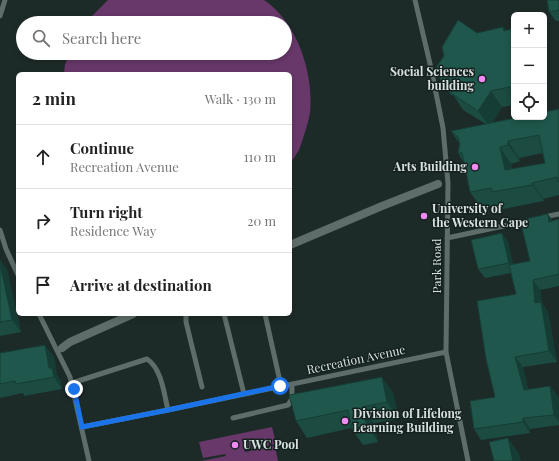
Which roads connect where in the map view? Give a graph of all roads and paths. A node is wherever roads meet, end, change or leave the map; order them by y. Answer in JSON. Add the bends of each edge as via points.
{"nodes":[{"id":1,"x":5,"y":0,"type":"edge"},
{"id":2,"x":415,"y":0,"type":"edge"},
{"id":3,"x":0,"y":16,"type":"edge"},
{"id":4,"x":438,"y":184,"type":"dead end"},
{"id":5,"x":559,"y":214,"type":"edge"},
{"id":6,"x":537,"y":219,"type":"edge"},
{"id":7,"x":530,"y":220,"type":"edge"},
{"id":8,"x":0,"y":230,"type":"edge"},
{"id":9,"x":447,"y":238,"type":"junction"},
{"id":10,"x":292,"y":244,"type":"edge"},
{"id":11,"x":16,"y":271,"type":"edge"},
{"id":12,"x":40,"y":316,"type":"edge"},
{"id":13,"x":128,"y":316,"type":"edge"},
{"id":14,"x":186,"y":316,"type":"edge"},
{"id":15,"x":224,"y":316,"type":"edge"},
{"id":16,"x":265,"y":316,"type":"edge"},
{"id":17,"x":62,"y":348,"type":"dead end"},
{"id":18,"x":446,"y":352,"type":"junction"},
{"id":19,"x":72,"y":383,"type":"junction"},
{"id":20,"x":292,"y":384,"type":"junction"},
{"id":21,"x":280,"y":386,"type":"junction"},
{"id":22,"x":202,"y":387,"type":"dead end"},
{"id":23,"x":244,"y":394,"type":"junction"},
{"id":24,"x":168,"y":410,"type":"junction"},
{"id":25,"x":233,"y":418,"type":"dead end"},
{"id":26,"x":82,"y":427,"type":"junction"},
{"id":27,"x":89,"y":461,"type":"edge"},
{"id":28,"x":468,"y":461,"type":"edge"}],
"edges":[{"from":1,"to":3,"type":"lane"},
{"from":2,"to":9,"type":"lane","name":"Park Road","via":[[443,128],[448,183]]},
{"from":4,"to":10,"type":"street"},
{"from":5,"to":6,"type":"lane"},
{"from":7,"to":9,"type":"lane"},
{"from":8,"to":11,"type":"lane"},
{"from":9,"to":18,"type":"lane","name":"Park Road"},
{"from":12,"to":19,"type":"lane"},
{"from":13,"to":17,"type":"street"},
{"from":14,"to":22,"type":"lane"},
{"from":15,"to":23,"type":"lane"},
{"from":16,"to":21,"type":"lane"},
{"from":18,"to":20,"type":"lane","name":"Recreation Avenue"},
{"from":18,"to":28,"type":"lane","name":"Park Road"},
{"from":19,"to":24,"type":"lane","via":[[147,359],[160,377]]},
{"from":19,"to":26,"type":"lane"},
{"from":20,"to":21,"type":"lane","name":"Recreation Avenue"},
{"from":20,"to":25,"type":"lane","via":[[292,400],[288,405]]},
{"from":21,"to":23,"type":"lane","name":"Recreation Avenue"},
{"from":23,"to":24,"type":"lane","name":"Recreation Avenue"},
{"from":24,"to":26,"type":"lane","name":"Recreation Avenue"},
{"from":26,"to":27,"type":"lane"}]}
